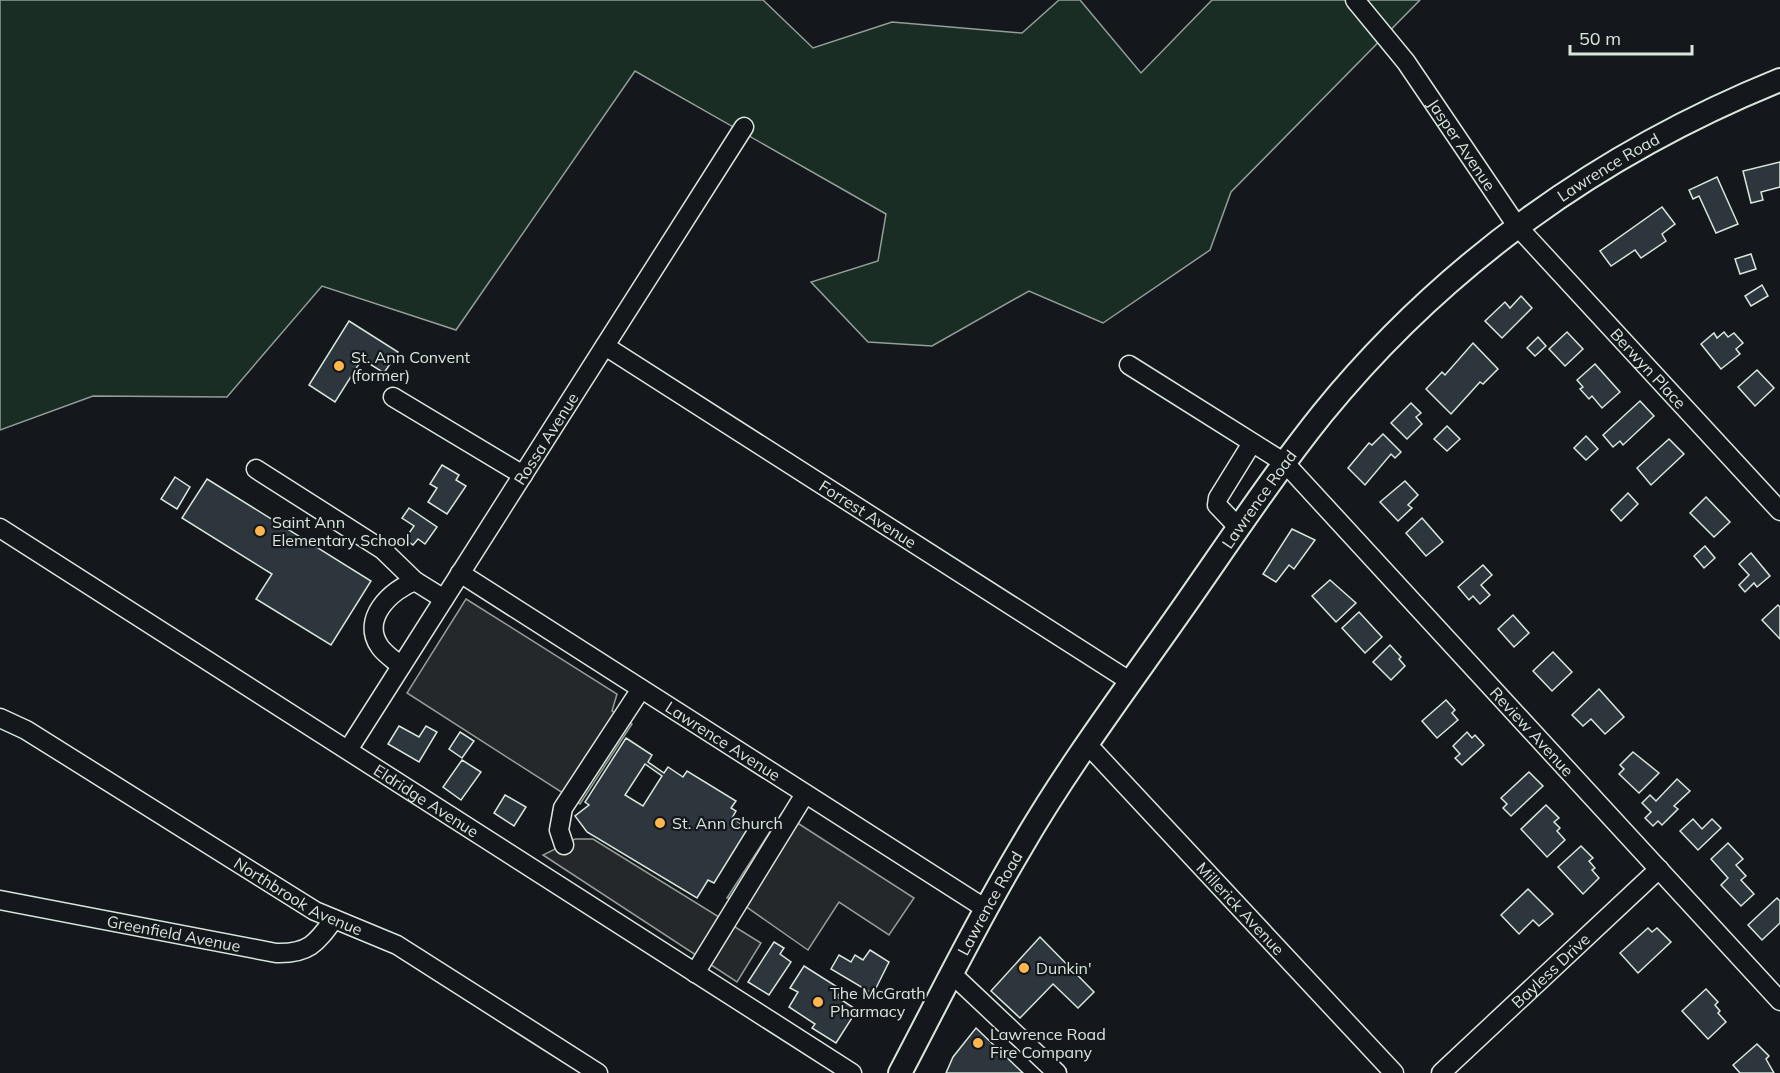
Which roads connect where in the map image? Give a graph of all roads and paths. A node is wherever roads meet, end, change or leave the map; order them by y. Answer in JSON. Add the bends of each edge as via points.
{"nodes":[{"id":1,"x":1355,"y":0,"type":"edge"},
{"id":2,"x":1780,"y":81,"type":"edge"},
{"id":3,"x":744,"y":126,"type":"dead end"},
{"id":4,"x":1517,"y":226,"type":"junction"},
{"id":5,"x":605,"y":346,"type":"junction"},
{"id":6,"x":1129,"y":365,"type":"dead end"},
{"id":7,"x":393,"y":397,"type":"dead end"},
{"id":8,"x":1252,"y":443,"type":"junction"},
{"id":9,"x":1285,"y":463,"type":"junction"},
{"id":10,"x":256,"y":469,"type":"dead end"},
{"id":11,"x":523,"y":475,"type":"junction"},
{"id":12,"x":1780,"y":511,"type":"edge"},
{"id":13,"x":0,"y":528,"type":"edge"},
{"id":14,"x":1239,"y":528,"type":"junction"},
{"id":15,"x":460,"y":573,"type":"junction"},
{"id":16,"x":415,"y":580,"type":"junction"},
{"id":17,"x":444,"y":599,"type":"junction"},
{"id":18,"x":401,"y":666,"type":"junction"},
{"id":19,"x":1131,"y":682,"type":"junction"},
{"id":20,"x":640,"y":688,"type":"junction"},
{"id":21,"x":0,"y":718,"type":"edge"},
{"id":22,"x":1087,"y":744,"type":"junction"},
{"id":23,"x":348,"y":750,"type":"junction"},
{"id":24,"x":805,"y":794,"type":"junction"},
{"id":25,"x":564,"y":845,"type":"dead end"},
{"id":26,"x":1659,"y":868,"type":"junction"},
{"id":27,"x":0,"y":900,"type":"edge"},
{"id":28,"x":986,"y":909,"type":"junction"},
{"id":29,"x":334,"y":919,"type":"junction"},
{"id":30,"x":695,"y":973,"type":"junction"},
{"id":31,"x":952,"y":974,"type":"junction"},
{"id":32,"x":1780,"y":1001,"type":"edge"},
{"id":33,"x":598,"y":1073,"type":"edge"},
{"id":34,"x":852,"y":1073,"type":"edge"},
{"id":35,"x":900,"y":1073,"type":"edge"},
{"id":36,"x":1057,"y":1073,"type":"edge"},
{"id":37,"x":1394,"y":1073,"type":"edge"},
{"id":38,"x":1441,"y":1073,"type":"edge"}],
"edges":[{"from":1,"to":4,"type":"street","name":"Jasper Avenue","via":[[1406,62]]},
{"from":2,"to":4,"type":"main road","name":"Lawrence Road","via":[[1670,130],[1612,162]]},
{"from":3,"to":5,"type":"street","name":"Rossa Avenue"},
{"from":4,"to":9,"type":"main road","name":"Lawrence Road","via":[[1413,315],[1359,370]]},
{"from":4,"to":12,"type":"street","name":"Berwyn Place"},
{"from":5,"to":11,"type":"street","name":"Rossa Avenue"},
{"from":5,"to":19,"type":"street","name":"Forrest Avenue"},
{"from":6,"to":8,"type":"street","name":"Review Avenue"},
{"from":7,"to":11,"type":"street"},
{"from":8,"to":9,"type":"street","name":"Review Avenue"},
{"from":8,"to":14,"type":"street","via":[[1218,498],[1217,505]]},
{"from":9,"to":14,"type":"main road","name":"Lawrence Road"},
{"from":9,"to":26,"type":"street","name":"Review Avenue"},
{"from":10,"to":16,"type":"street","via":[[383,550]]},
{"from":11,"to":15,"type":"street","name":"Rossa Avenue"},
{"from":13,"to":23,"type":"street","name":"Eldridge Avenue"},
{"from":14,"to":19,"type":"main road","name":"Lawrence Road"},
{"from":15,"to":17,"type":"street","name":"Rossa Avenue"},
{"from":15,"to":20,"type":"street","name":"Lawrence Avenue"},
{"from":16,"to":17,"type":"street"},
{"from":16,"to":18,"type":"street","via":[[387,598],[374,627],[380,647]]},
{"from":17,"to":18,"type":"street","name":"Rossa Avenue"},
{"from":18,"to":23,"type":"street","name":"Rossa Avenue"},
{"from":19,"to":22,"type":"main road","name":"Lawrence Road"},
{"from":20,"to":24,"type":"street","name":"Lawrence Avenue"},
{"from":20,"to":25,"type":"street","via":[[563,808],[559,830]]},
{"from":21,"to":29,"type":"street","name":"Northbrook Avenue","via":[[26,730],[315,911]]},
{"from":22,"to":28,"type":"main road","name":"Lawrence Road"},
{"from":22,"to":37,"type":"street","name":"Millerick Avenue"},
{"from":23,"to":30,"type":"street","name":"Eldridge Avenue"},
{"from":24,"to":28,"type":"street","name":"Lawrence Avenue"},
{"from":24,"to":30,"type":"street"},
{"from":26,"to":32,"type":"street","name":"Review Avenue"},
{"from":26,"to":38,"type":"street","name":"Bayless Drive"},
{"from":27,"to":29,"type":"street","name":"Greenfield Avenue","via":[[276,953],[306,950]]},
{"from":28,"to":31,"type":"main road","name":"Lawrence Road"},
{"from":29,"to":33,"type":"street","name":"Northbrook Avenue","via":[[397,945]]},
{"from":30,"to":34,"type":"street","name":"Eldridge Avenue"},
{"from":31,"to":35,"type":"main road","name":"Lawrence Road"},
{"from":31,"to":36,"type":"street"}]}
